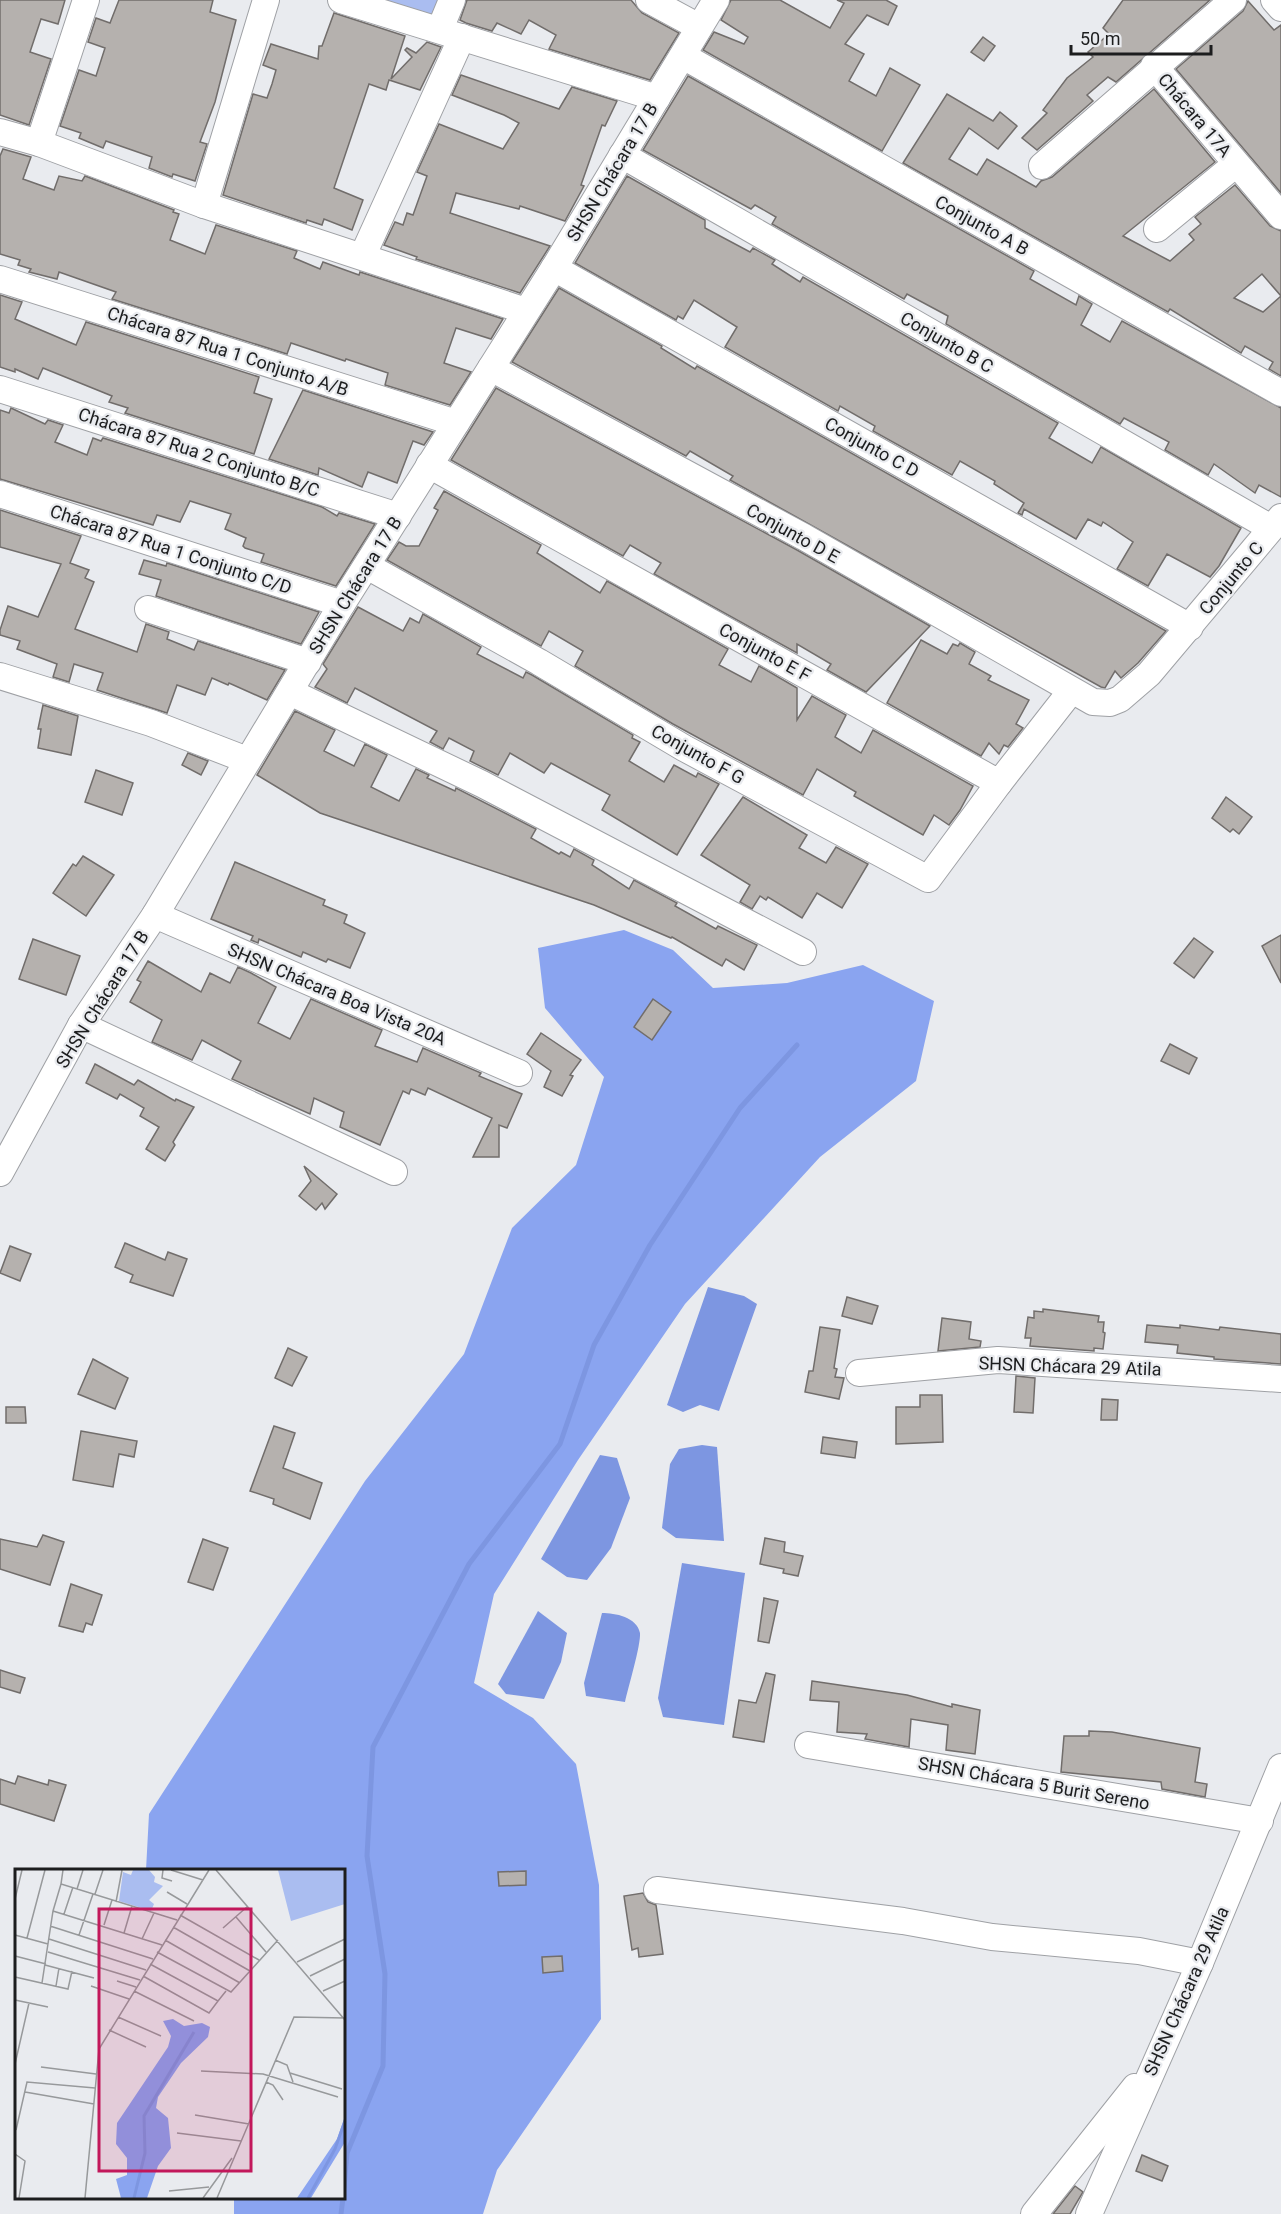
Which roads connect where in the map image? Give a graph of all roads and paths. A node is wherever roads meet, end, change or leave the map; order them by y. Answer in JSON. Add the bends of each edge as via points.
{"nodes":[{"id":1,"x":86,"y":0,"type":"edge"},
{"id":2,"x":266,"y":0,"type":"edge"},
{"id":3,"x":341,"y":0,"type":"edge"},
{"id":4,"x":452,"y":0,"type":"edge"},
{"id":5,"x":649,"y":0,"type":"edge"},
{"id":6,"x":716,"y":0,"type":"edge"},
{"id":7,"x":1233,"y":0,"type":"edge"},
{"id":8,"x":1274,"y":0,"type":"edge"},
{"id":9,"x":1281,"y":8,"type":"edge"},
{"id":10,"x":699,"y":27,"type":"junction"},
{"id":11,"x":451,"y":33,"type":"junction"},
{"id":12,"x":683,"y":56,"type":"junction"},
{"id":13,"x":1154,"y":66,"type":"junction"},
{"id":14,"x":657,"y":98,"type":"junction"},
{"id":15,"x":0,"y":132,"type":"edge"},
{"id":16,"x":39,"y":143,"type":"junction"},
{"id":17,"x":622,"y":155,"type":"junction"},
{"id":18,"x":1236,"y":164,"type":"junction"},
{"id":19,"x":1042,"y":166,"type":"dead end"},
{"id":20,"x":204,"y":205,"type":"junction"},
{"id":21,"x":1281,"y":216,"type":"edge"},
{"id":22,"x":1157,"y":229,"type":"dead end"},
{"id":23,"x":363,"y":255,"type":"junction"},
{"id":24,"x":554,"y":268,"type":"junction"},
{"id":25,"x":0,"y":279,"type":"edge"},
{"id":26,"x":526,"y":311,"type":"junction"},
{"id":27,"x":491,"y":368,"type":"junction"},
{"id":28,"x":0,"y":389,"type":"edge"},
{"id":29,"x":1281,"y":393,"type":"edge"},
{"id":30,"x":456,"y":423,"type":"junction"},
{"id":31,"x":429,"y":465,"type":"junction"},
{"id":32,"x":0,"y":494,"type":"edge"},
{"id":33,"x":398,"y":516,"type":"junction"},
{"id":34,"x":1276,"y":523,"type":"edge"},
{"id":35,"x":366,"y":566,"type":"junction"},
{"id":36,"x":342,"y":604,"type":"junction"},
{"id":37,"x":148,"y":609,"type":"dead end"},
{"id":38,"x":1190,"y":627,"type":"junction"},
{"id":39,"x":308,"y":662,"type":"junction"},
{"id":40,"x":0,"y":676,"type":"edge"},
{"id":41,"x":290,"y":692,"type":"junction"},
{"id":42,"x":1082,"y":697,"type":"junction"},
{"id":43,"x":247,"y":760,"type":"junction"},
{"id":44,"x":999,"y":783,"type":"junction"},
{"id":45,"x":155,"y":915,"type":"junction"},
{"id":46,"x":803,"y":952,"type":"dead end"},
{"id":47,"x":81,"y":1025,"type":"junction"},
{"id":48,"x":519,"y":1073,"type":"dead end"},
{"id":49,"x":394,"y":1172,"type":"dead end"},
{"id":50,"x":0,"y":1173,"type":"edge"},
{"id":51,"x":859,"y":1373,"type":"dead end"},
{"id":52,"x":1281,"y":1379,"type":"edge"},
{"id":53,"x":808,"y":1745,"type":"dead end"},
{"id":54,"x":1281,"y":1767,"type":"edge"},
{"id":55,"x":1260,"y":1821,"type":"junction"},
{"id":56,"x":657,"y":1890,"type":"dead end"},
{"id":57,"x":1200,"y":1963,"type":"junction"},
{"id":58,"x":1156,"y":2061,"type":"junction"},
{"id":59,"x":1034,"y":2214,"type":"edge"},
{"id":60,"x":1089,"y":2214,"type":"edge"}],
"edges":[{"from":1,"to":16,"type":"street"},
{"from":2,"to":20,"type":"street"},
{"from":3,"to":11,"type":"street"},
{"from":4,"to":11,"type":"street"},
{"from":5,"to":10,"type":"street"},
{"from":6,"to":10,"type":"street","name":"SHSN Chácara 17 B"},
{"from":7,"to":13,"type":"street"},
{"from":8,"to":9,"type":"street"},
{"from":10,"to":12,"type":"street","name":"SHSN Chácara 17 B"},
{"from":11,"to":14,"type":"street"},
{"from":11,"to":23,"type":"street"},
{"from":12,"to":14,"type":"street","name":"SHSN Chácara 17 B"},
{"from":12,"to":29,"type":"street","name":"Conjunto A B"},
{"from":13,"to":18,"type":"street","name":"Chácara 17A"},
{"from":13,"to":19,"type":"street"},
{"from":14,"to":17,"type":"street","name":"SHSN Chácara 17 B"},
{"from":15,"to":16,"type":"street"},
{"from":16,"to":20,"type":"street"},
{"from":17,"to":24,"type":"street","name":"SHSN Chácara 17 B"},
{"from":17,"to":34,"type":"street","name":"Conjunto B C"},
{"from":18,"to":21,"type":"street","name":"Chácara 17A"},
{"from":18,"to":22,"type":"street","name":"Chácara 17A"},
{"from":20,"to":23,"type":"street"},
{"from":23,"to":26,"type":"street"},
{"from":24,"to":26,"type":"street","name":"SHSN Chácara 17 B"},
{"from":24,"to":38,"type":"street","name":"Conjunto C D"},
{"from":25,"to":30,"type":"street","name":"Chácara 87 Rua 1 Conjunto A/B"},
{"from":26,"to":27,"type":"street","name":"SHSN Chácara 17 B"},
{"from":27,"to":30,"type":"street","name":"SHSN Chácara 17 B"},
{"from":27,"to":42,"type":"street","name":"Conjunto D E","via":[[804,537]]},
{"from":28,"to":33,"type":"street","name":"Chácara 87 Rua 2 Conjunto B/C"},
{"from":30,"to":31,"type":"street","name":"SHSN Chácara 17 B"},
{"from":31,"to":33,"type":"street","name":"SHSN Chácara 17 B"},
{"from":31,"to":44,"type":"street","name":"Conjunto E F"},
{"from":32,"to":36,"type":"street","name":"Chácara 87 Rua 1 Conjunto C/D"},
{"from":33,"to":35,"type":"street","name":"SHSN Chácara 17 B"},
{"from":34,"to":38,"type":"street","name":"Conjunto C"},
{"from":35,"to":36,"type":"street","name":"SHSN Chácara 17 B"},
{"from":35,"to":44,"type":"street","name":"Conjunto F G","via":[[684,748],[928,879]]},
{"from":36,"to":39,"type":"street","name":"SHSN Chácara 17 B"},
{"from":37,"to":39,"type":"street"},
{"from":38,"to":42,"type":"street","name":"Conjunto C","via":[[1149,674],[1120,699],[1110,703]]},
{"from":39,"to":41,"type":"street","name":"SHSN Chácara 17 B"},
{"from":40,"to":43,"type":"street","via":[[151,723]]},
{"from":41,"to":43,"type":"street","name":"SHSN Chácara 17 B"},
{"from":41,"to":46,"type":"street","via":[[482,784]]},
{"from":42,"to":44,"type":"street"},
{"from":43,"to":45,"type":"street","name":"SHSN Chácara 17 B"},
{"from":45,"to":47,"type":"street","name":"SHSN Chácara 17 B"},
{"from":45,"to":48,"type":"street","name":"SHSN Chácara Boa Vista 20A"},
{"from":47,"to":49,"type":"street"},
{"from":47,"to":50,"type":"street","name":"SHSN Chácara 17 B"},
{"from":51,"to":52,"type":"street","name":"SHSN Chácara 29 Atila","via":[[998,1360]]},
{"from":53,"to":55,"type":"street","name":"SHSN Chácara 5 Burit Sereno"},
{"from":54,"to":55,"type":"street","name":"SHSN Chácara 29 Atila"},
{"from":55,"to":57,"type":"street","name":"SHSN Chácara 29 Atila"},
{"from":56,"to":57,"type":"street"},
{"from":57,"to":58,"type":"street","name":"SHSN Chácara 29 Atila"},
{"from":58,"to":59,"type":"street"},
{"from":58,"to":60,"type":"street","name":"SHSN Chácara 29 Atila"}]}
